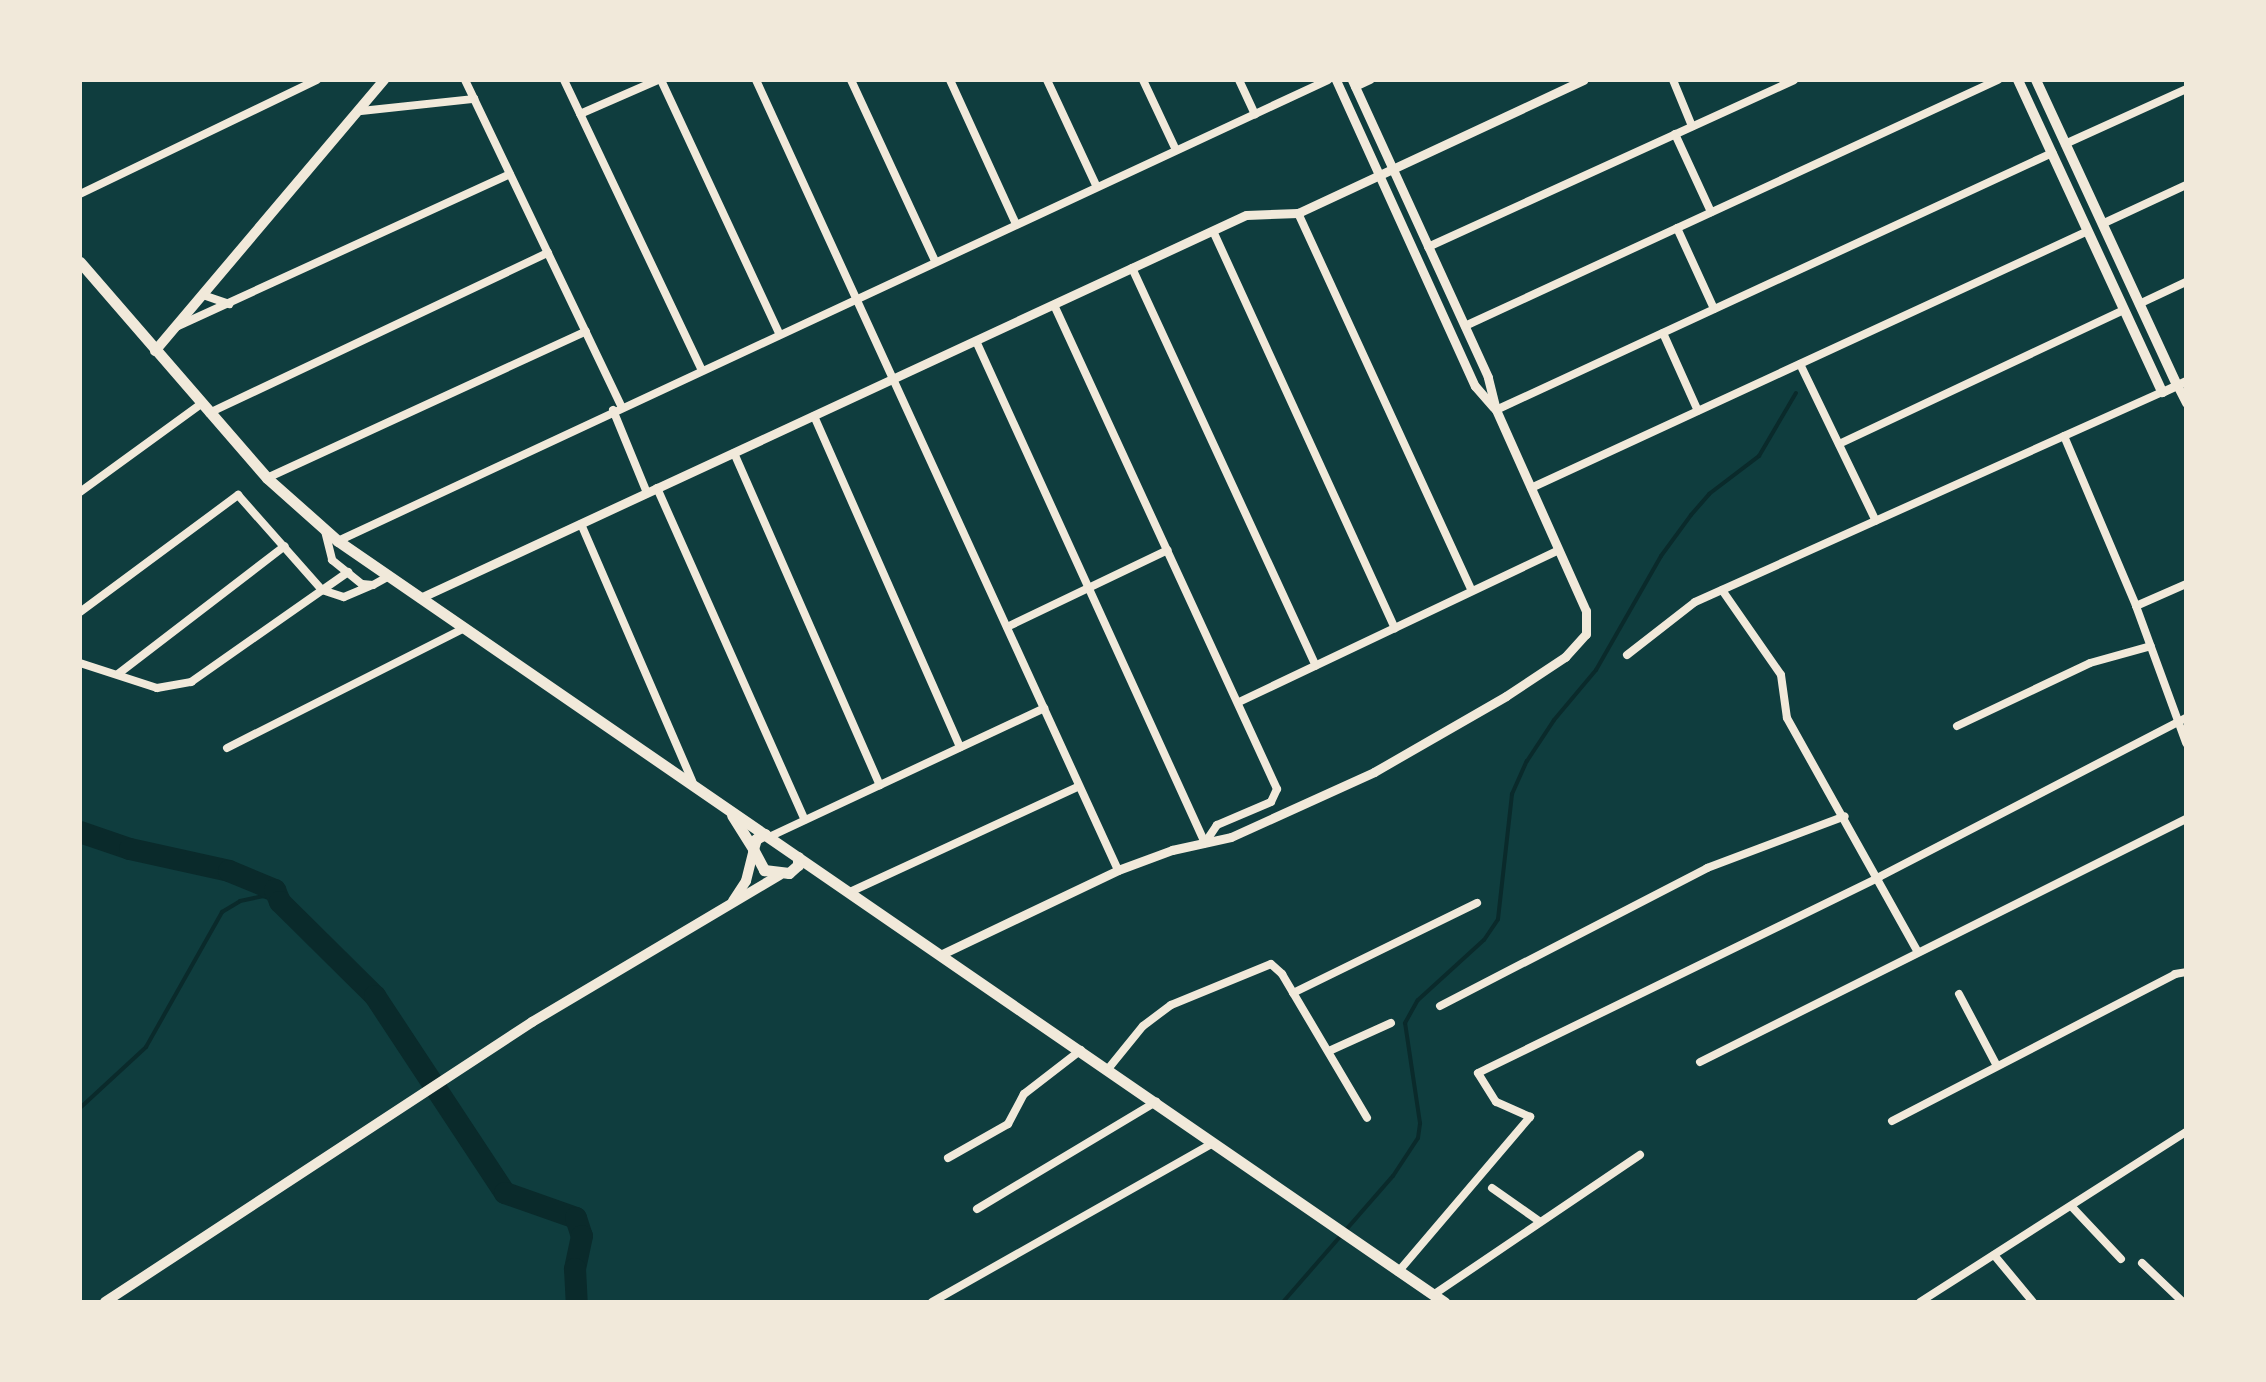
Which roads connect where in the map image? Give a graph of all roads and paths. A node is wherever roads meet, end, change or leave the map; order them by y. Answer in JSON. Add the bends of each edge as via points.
{"nodes":[{"id":1,"x":317,"y":80,"type":"edge"},
{"id":2,"x":384,"y":80,"type":"edge"},
{"id":3,"x":465,"y":80,"type":"edge"},
{"id":4,"x":564,"y":80,"type":"edge"},
{"id":5,"x":660,"y":80,"type":"edge"},
{"id":6,"x":756,"y":80,"type":"edge"},
{"id":7,"x":851,"y":80,"type":"edge"},
{"id":8,"x":950,"y":80,"type":"edge"},
{"id":9,"x":1046,"y":80,"type":"edge"},
{"id":10,"x":1142,"y":80,"type":"edge"},
{"id":11,"x":1239,"y":80,"type":"edge"},
{"id":12,"x":1328,"y":80,"type":"edge"},
{"id":13,"x":1336,"y":80,"type":"edge"},
{"id":14,"x":1370,"y":80,"type":"edge"},
{"id":15,"x":1584,"y":80,"type":"edge"},
{"id":16,"x":1672,"y":80,"type":"edge"},
{"id":17,"x":1794,"y":80,"type":"edge"},
{"id":18,"x":1998,"y":80,"type":"edge"},
{"id":19,"x":2018,"y":80,"type":"edge"},
{"id":20,"x":2036,"y":80,"type":"edge"},
{"id":21,"x":1353,"y":83,"type":"edge"},
{"id":22,"x":2186,"y":89,"type":"edge"},
{"id":23,"x":474,"y":99,"type":"junction"},
{"id":24,"x":362,"y":110,"type":"junction"},
{"id":25,"x":580,"y":114,"type":"junction"},
{"id":26,"x":1254,"y":114,"type":"junction"},
{"id":27,"x":1692,"y":126,"type":"junction"},
{"id":28,"x":1675,"y":134,"type":"junction"},
{"id":29,"x":2066,"y":144,"type":"junction"},
{"id":30,"x":1176,"y":150,"type":"junction"},
{"id":31,"x":2052,"y":153,"type":"junction"},
{"id":32,"x":1392,"y":167,"type":"junction"},
{"id":33,"x":510,"y":174,"type":"junction"},
{"id":34,"x":1379,"y":174,"type":"junction"},
{"id":35,"x":2186,"y":185,"type":"edge"},
{"id":36,"x":1097,"y":186,"type":"junction"},
{"id":37,"x":80,"y":194,"type":"edge"},
{"id":38,"x":1711,"y":212,"type":"junction"},
{"id":39,"x":1298,"y":213,"type":"junction"},
{"id":40,"x":1016,"y":224,"type":"junction"},
{"id":41,"x":2102,"y":224,"type":"junction"},
{"id":42,"x":1677,"y":228,"type":"junction"},
{"id":43,"x":1212,"y":231,"type":"junction"},
{"id":44,"x":2088,"y":232,"type":"junction"},
{"id":45,"x":1428,"y":247,"type":"junction"},
{"id":46,"x":548,"y":253,"type":"junction"},
{"id":47,"x":934,"y":261,"type":"junction"},
{"id":48,"x":80,"y":262,"type":"edge"},
{"id":49,"x":1132,"y":268,"type":"junction"},
{"id":50,"x":2186,"y":282,"type":"edge"},
{"id":51,"x":203,"y":295,"type":"junction"},
{"id":52,"x":856,"y":298,"type":"junction"},
{"id":53,"x":233,"y":304,"type":"junction"},
{"id":54,"x":1054,"y":304,"type":"junction"},
{"id":55,"x":2139,"y":304,"type":"junction"},
{"id":56,"x":1714,"y":310,"type":"junction"},
{"id":57,"x":2124,"y":310,"type":"junction"},
{"id":58,"x":176,"y":326,"type":"junction"},
{"id":59,"x":1465,"y":326,"type":"junction"},
{"id":60,"x":586,"y":331,"type":"junction"},
{"id":61,"x":779,"y":333,"type":"junction"},
{"id":62,"x":1663,"y":333,"type":"junction"},
{"id":63,"x":976,"y":341,"type":"junction"},
{"id":64,"x":155,"y":350,"type":"junction"},
{"id":65,"x":1800,"y":364,"type":"junction"},
{"id":66,"x":701,"y":369,"type":"junction"},
{"id":67,"x":893,"y":379,"type":"junction"},
{"id":68,"x":2181,"y":383,"type":"edge"},
{"id":69,"x":2162,"y":392,"type":"junction"},
{"id":70,"x":2186,"y":403,"type":"edge"},
{"id":71,"x":205,"y":408,"type":"junction"},
{"id":72,"x":617,"y":408,"type":"junction"},
{"id":73,"x":1496,"y":410,"type":"junction"},
{"id":74,"x":1698,"y":411,"type":"junction"},
{"id":75,"x":814,"y":416,"type":"junction"},
{"id":76,"x":2064,"y":436,"type":"junction"},
{"id":77,"x":1839,"y":444,"type":"junction"},
{"id":78,"x":734,"y":452,"type":"junction"},
{"id":79,"x":267,"y":478,"type":"junction"},
{"id":80,"x":1531,"y":488,"type":"junction"},
{"id":81,"x":652,"y":491,"type":"junction"},
{"id":82,"x":80,"y":492,"type":"edge"},
{"id":83,"x":1876,"y":520,"type":"junction"},
{"id":84,"x":581,"y":524,"type":"junction"},
{"id":85,"x":325,"y":531,"type":"junction"},
{"id":86,"x":338,"y":541,"type":"junction"},
{"id":87,"x":284,"y":546,"type":"junction"},
{"id":88,"x":1168,"y":550,"type":"junction"},
{"id":89,"x":1559,"y":550,"type":"junction"},
{"id":90,"x":348,"y":572,"type":"junction"},
{"id":91,"x":388,"y":576,"type":"junction"},
{"id":92,"x":2186,"y":584,"type":"edge"},
{"id":93,"x":370,"y":586,"type":"junction"},
{"id":94,"x":1090,"y":588,"type":"junction"},
{"id":95,"x":322,"y":590,"type":"junction"},
{"id":96,"x":1722,"y":590,"type":"junction"},
{"id":97,"x":1472,"y":592,"type":"junction"},
{"id":98,"x":420,"y":598,"type":"junction"},
{"id":99,"x":2136,"y":606,"type":"junction"},
{"id":100,"x":80,"y":612,"type":"edge"},
{"id":101,"x":1007,"y":627,"type":"junction"},
{"id":102,"x":1395,"y":628,"type":"junction"},
{"id":103,"x":463,"y":629,"type":"junction"},
{"id":104,"x":2151,"y":646,"type":"junction"},
{"id":105,"x":1627,"y":655,"type":"dead end"},
{"id":106,"x":80,"y":662,"type":"edge"},
{"id":107,"x":1316,"y":666,"type":"junction"},
{"id":108,"x":117,"y":675,"type":"junction"},
{"id":109,"x":1239,"y":702,"type":"junction"},
{"id":110,"x":1044,"y":708,"type":"junction"},
{"id":111,"x":2182,"y":721,"type":"edge"},
{"id":112,"x":1957,"y":726,"type":"dead end"},
{"id":113,"x":2186,"y":743,"type":"edge"},
{"id":114,"x":960,"y":747,"type":"junction"},
{"id":115,"x":227,"y":748,"type":"dead end"},
{"id":116,"x":880,"y":784,"type":"junction"},
{"id":117,"x":694,"y":786,"type":"junction"},
{"id":118,"x":1080,"y":786,"type":"junction"},
{"id":119,"x":726,"y":808,"type":"junction"},
{"id":120,"x":1846,"y":816,"type":"junction"},
{"id":121,"x":2186,"y":819,"type":"edge"},
{"id":122,"x":804,"y":820,"type":"junction"},
{"id":123,"x":767,"y":835,"type":"junction"},
{"id":124,"x":1205,"y":843,"type":"junction"},
{"id":125,"x":753,"y":851,"type":"junction"},
{"id":126,"x":798,"y":857,"type":"junction"},
{"id":127,"x":1118,"y":870,"type":"junction"},
{"id":128,"x":784,"y":874,"type":"junction"},
{"id":129,"x":1879,"y":877,"type":"junction"},
{"id":130,"x":834,"y":882,"type":"junction"},
{"id":131,"x":850,"y":892,"type":"junction"},
{"id":132,"x":1477,"y":904,"type":"dead end"},
{"id":133,"x":725,"y":909,"type":"junction"},
{"id":134,"x":1917,"y":951,"type":"junction"},
{"id":135,"x":940,"y":955,"type":"junction"},
{"id":136,"x":2186,"y":973,"type":"edge"},
{"id":137,"x":1293,"y":993,"type":"junction"},
{"id":138,"x":1959,"y":994,"type":"dead end"},
{"id":139,"x":1440,"y":1006,"type":"dead end"},
{"id":140,"x":1392,"y":1023,"type":"dead end"},
{"id":141,"x":1082,"y":1050,"type":"junction"},
{"id":142,"x":1329,"y":1052,"type":"junction"},
{"id":143,"x":1700,"y":1062,"type":"dead end"},
{"id":144,"x":1997,"y":1066,"type":"junction"},
{"id":145,"x":1108,"y":1068,"type":"junction"},
{"id":146,"x":1156,"y":1102,"type":"junction"},
{"id":147,"x":1367,"y":1118,"type":"dead end"},
{"id":148,"x":1892,"y":1121,"type":"dead end"},
{"id":149,"x":2186,"y":1132,"type":"edge"},
{"id":150,"x":1214,"y":1143,"type":"junction"},
{"id":151,"x":1640,"y":1155,"type":"dead end"},
{"id":152,"x":948,"y":1158,"type":"dead end"},
{"id":153,"x":1492,"y":1188,"type":"dead end"},
{"id":154,"x":2073,"y":1208,"type":"junction"},
{"id":155,"x":977,"y":1209,"type":"dead end"},
{"id":156,"x":1539,"y":1222,"type":"junction"},
{"id":157,"x":1994,"y":1255,"type":"junction"},
{"id":158,"x":2121,"y":1259,"type":"dead end"},
{"id":159,"x":2142,"y":1263,"type":"dead end"},
{"id":160,"x":1398,"y":1272,"type":"junction"},
{"id":161,"x":107,"y":1300,"type":"edge"},
{"id":162,"x":1440,"y":1300,"type":"edge"},
{"id":163,"x":932,"y":1302,"type":"edge"},
{"id":164,"x":1920,"y":1302,"type":"edge"},
{"id":165,"x":2033,"y":1302,"type":"edge"},
{"id":166,"x":2183,"y":1302,"type":"edge"}],
"edges":[{"from":1,"to":37,"type":"street"},
{"from":2,"to":24,"type":"main road"},
{"from":3,"to":23,"type":"street"},
{"from":4,"to":25,"type":"street"},
{"from":5,"to":25,"type":"street"},
{"from":5,"to":61,"type":"street"},
{"from":6,"to":52,"type":"street"},
{"from":7,"to":47,"type":"street"},
{"from":8,"to":40,"type":"street"},
{"from":9,"to":36,"type":"street"},
{"from":10,"to":30,"type":"street"},
{"from":11,"to":26,"type":"street"},
{"from":12,"to":26,"type":"street"},
{"from":13,"to":34,"type":"street"},
{"from":14,"to":21,"type":"street"},
{"from":15,"to":32,"type":"street"},
{"from":16,"to":27,"type":"street"},
{"from":17,"to":27,"type":"street"},
{"from":18,"to":38,"type":"street"},
{"from":19,"to":31,"type":"main road"},
{"from":20,"to":29,"type":"main road"},
{"from":21,"to":32,"type":"street"},
{"from":22,"to":29,"type":"street"},
{"from":23,"to":24,"type":"street"},
{"from":23,"to":33,"type":"street"},
{"from":24,"to":51,"type":"main road"},
{"from":25,"to":66,"type":"street"},
{"from":26,"to":30,"type":"street"},
{"from":27,"to":28,"type":"street"},
{"from":28,"to":38,"type":"street"},
{"from":28,"to":45,"type":"street"},
{"from":29,"to":41,"type":"main road"},
{"from":30,"to":36,"type":"street"},
{"from":31,"to":44,"type":"main road"},
{"from":31,"to":56,"type":"street"},
{"from":32,"to":34,"type":"street"},
{"from":32,"to":45,"type":"street"},
{"from":33,"to":46,"type":"street"},
{"from":33,"to":53,"type":"street"},
{"from":34,"to":39,"type":"street"},
{"from":34,"to":73,"type":"street","via":[[1475,386]]},
{"from":35,"to":41,"type":"street"},
{"from":36,"to":40,"type":"street"},
{"from":38,"to":42,"type":"street"},
{"from":39,"to":43,"type":"street","via":[[1255,213]]},
{"from":39,"to":97,"type":"street"},
{"from":40,"to":47,"type":"street"},
{"from":41,"to":55,"type":"main road"},
{"from":42,"to":56,"type":"street"},
{"from":42,"to":59,"type":"street"},
{"from":43,"to":49,"type":"street"},
{"from":43,"to":102,"type":"street"},
{"from":44,"to":57,"type":"main road"},
{"from":44,"to":65,"type":"street"},
{"from":45,"to":59,"type":"street"},
{"from":46,"to":60,"type":"street"},
{"from":46,"to":71,"type":"street"},
{"from":47,"to":52,"type":"street"},
{"from":48,"to":64,"type":"main road"},
{"from":49,"to":54,"type":"street"},
{"from":49,"to":107,"type":"street"},
{"from":50,"to":55,"type":"street"},
{"from":51,"to":53,"type":"street"},
{"from":51,"to":58,"type":"main road"},
{"from":52,"to":61,"type":"street"},
{"from":52,"to":67,"type":"street"},
{"from":53,"to":58,"type":"street"},
{"from":54,"to":63,"type":"street"},
{"from":54,"to":88,"type":"street"},
{"from":55,"to":68,"type":"main road"},
{"from":56,"to":62,"type":"street"},
{"from":57,"to":69,"type":"main road"},
{"from":57,"to":77,"type":"street"},
{"from":58,"to":64,"type":"main road"},
{"from":59,"to":73,"type":"street"},
{"from":60,"to":72,"type":"street"},
{"from":60,"to":79,"type":"street"},
{"from":61,"to":66,"type":"street"},
{"from":62,"to":73,"type":"street"},
{"from":62,"to":74,"type":"street"},
{"from":63,"to":67,"type":"street"},
{"from":63,"to":94,"type":"street"},
{"from":64,"to":71,"type":"main road"},
{"from":65,"to":74,"type":"street"},
{"from":65,"to":77,"type":"street"},
{"from":66,"to":72,"type":"street"},
{"from":67,"to":75,"type":"street"},
{"from":67,"to":101,"type":"street"},
{"from":68,"to":69,"type":"street"},
{"from":68,"to":70,"type":"street"},
{"from":69,"to":76,"type":"street"},
{"from":71,"to":79,"type":"main road"},
{"from":71,"to":82,"type":"street"},
{"from":72,"to":81,"type":"street"},
{"from":72,"to":86,"type":"street"},
{"from":73,"to":80,"type":"street"},
{"from":74,"to":80,"type":"street"},
{"from":75,"to":78,"type":"street"},
{"from":75,"to":114,"type":"street"},
{"from":76,"to":83,"type":"street"},
{"from":76,"to":99,"type":"street"},
{"from":77,"to":83,"type":"street"},
{"from":78,"to":81,"type":"street"},
{"from":78,"to":116,"type":"street"},
{"from":79,"to":85,"type":"main road"},
{"from":80,"to":89,"type":"street"},
{"from":81,"to":84,"type":"street"},
{"from":81,"to":122,"type":"street"},
{"from":83,"to":96,"type":"street"},
{"from":84,"to":98,"type":"street"},
{"from":84,"to":117,"type":"street"},
{"from":85,"to":86,"type":"main road"},
{"from":85,"to":90,"type":"street","via":[[330,556]]},
{"from":86,"to":91,"type":"main road"},
{"from":87,"to":95,"type":"street"},
{"from":87,"to":100,"type":"street","via":[[238,494]]},
{"from":87,"to":108,"type":"street"},
{"from":88,"to":94,"type":"street"},
{"from":88,"to":109,"type":"street"},
{"from":89,"to":97,"type":"street"},
{"from":89,"to":124,"type":"street","via":[[1588,621],[1586,634],[1565,657],[1374,772]]},
{"from":90,"to":93,"type":"street"},
{"from":90,"to":95,"type":"street"},
{"from":91,"to":93,"type":"street"},
{"from":91,"to":98,"type":"main road"},
{"from":92,"to":99,"type":"street"},
{"from":93,"to":95,"type":"street","via":[[344,598]]},
{"from":94,"to":101,"type":"street"},
{"from":94,"to":124,"type":"street"},
{"from":95,"to":108,"type":"street","via":[[190,682],[158,688]]},
{"from":96,"to":105,"type":"street","via":[[1695,602]]},
{"from":96,"to":120,"type":"street","via":[[1780,675],[1788,718]]},
{"from":97,"to":102,"type":"street"},
{"from":98,"to":103,"type":"main road"},
{"from":99,"to":104,"type":"street"},
{"from":101,"to":110,"type":"street"},
{"from":102,"to":107,"type":"street"},
{"from":103,"to":115,"type":"street"},
{"from":103,"to":117,"type":"main road"},
{"from":104,"to":111,"type":"street"},
{"from":104,"to":112,"type":"street","via":[[2090,663]]},
{"from":106,"to":108,"type":"street"},
{"from":107,"to":109,"type":"street"},
{"from":109,"to":124,"type":"street","via":[[1276,796],[1217,826]]},
{"from":110,"to":114,"type":"street"},
{"from":110,"to":118,"type":"street"},
{"from":111,"to":113,"type":"street"},
{"from":111,"to":129,"type":"street"},
{"from":114,"to":116,"type":"street"},
{"from":116,"to":122,"type":"street"},
{"from":117,"to":119,"type":"main road"},
{"from":118,"to":127,"type":"street"},
{"from":118,"to":131,"type":"street"},
{"from":119,"to":123,"type":"main road"},
{"from":119,"to":125,"type":"main road"},
{"from":120,"to":129,"type":"street"},
{"from":120,"to":139,"type":"street","via":[[1741,854]]},
{"from":121,"to":134,"type":"street"},
{"from":122,"to":123,"type":"street"},
{"from":123,"to":125,"type":"main road","via":[[756,839]]},
{"from":123,"to":126,"type":"main road"},
{"from":124,"to":127,"type":"street"},
{"from":125,"to":128,"type":"main road","via":[[764,870]]},
{"from":125,"to":133,"type":"main road","via":[[746,881]]},
{"from":126,"to":128,"type":"main road","via":[[798,865]]},
{"from":126,"to":130,"type":"main road"},
{"from":127,"to":135,"type":"street"},
{"from":128,"to":130,"type":"main road"},
{"from":128,"to":133,"type":"main road"},
{"from":129,"to":134,"type":"street"},
{"from":129,"to":160,"type":"street","via":[[1478,1073],[1496,1102],[1530,1117]]},
{"from":130,"to":131,"type":"main road"},
{"from":131,"to":135,"type":"main road"},
{"from":132,"to":137,"type":"street"},
{"from":133,"to":161,"type":"main road","via":[[532,1022]]},
{"from":134,"to":143,"type":"street"},
{"from":135,"to":141,"type":"main road"},
{"from":136,"to":144,"type":"street"},
{"from":137,"to":142,"type":"street"},
{"from":137,"to":145,"type":"street","via":[[1274,966],[1261,965],[1158,1014]]},
{"from":138,"to":144,"type":"street"},
{"from":140,"to":142,"type":"street"},
{"from":141,"to":145,"type":"main road"},
{"from":141,"to":152,"type":"street","via":[[1024,1094],[1008,1124]]},
{"from":142,"to":147,"type":"street"},
{"from":144,"to":148,"type":"street"},
{"from":145,"to":146,"type":"main road"},
{"from":146,"to":150,"type":"main road"},
{"from":146,"to":155,"type":"street"},
{"from":149,"to":154,"type":"street"},
{"from":150,"to":160,"type":"main road"},
{"from":150,"to":163,"type":"street"},
{"from":151,"to":156,"type":"street"},
{"from":153,"to":156,"type":"street"},
{"from":154,"to":157,"type":"street"},
{"from":154,"to":158,"type":"street"},
{"from":156,"to":162,"type":"street"},
{"from":157,"to":164,"type":"street"},
{"from":157,"to":165,"type":"street"},
{"from":159,"to":166,"type":"street"},
{"from":160,"to":162,"type":"main road"}]}
